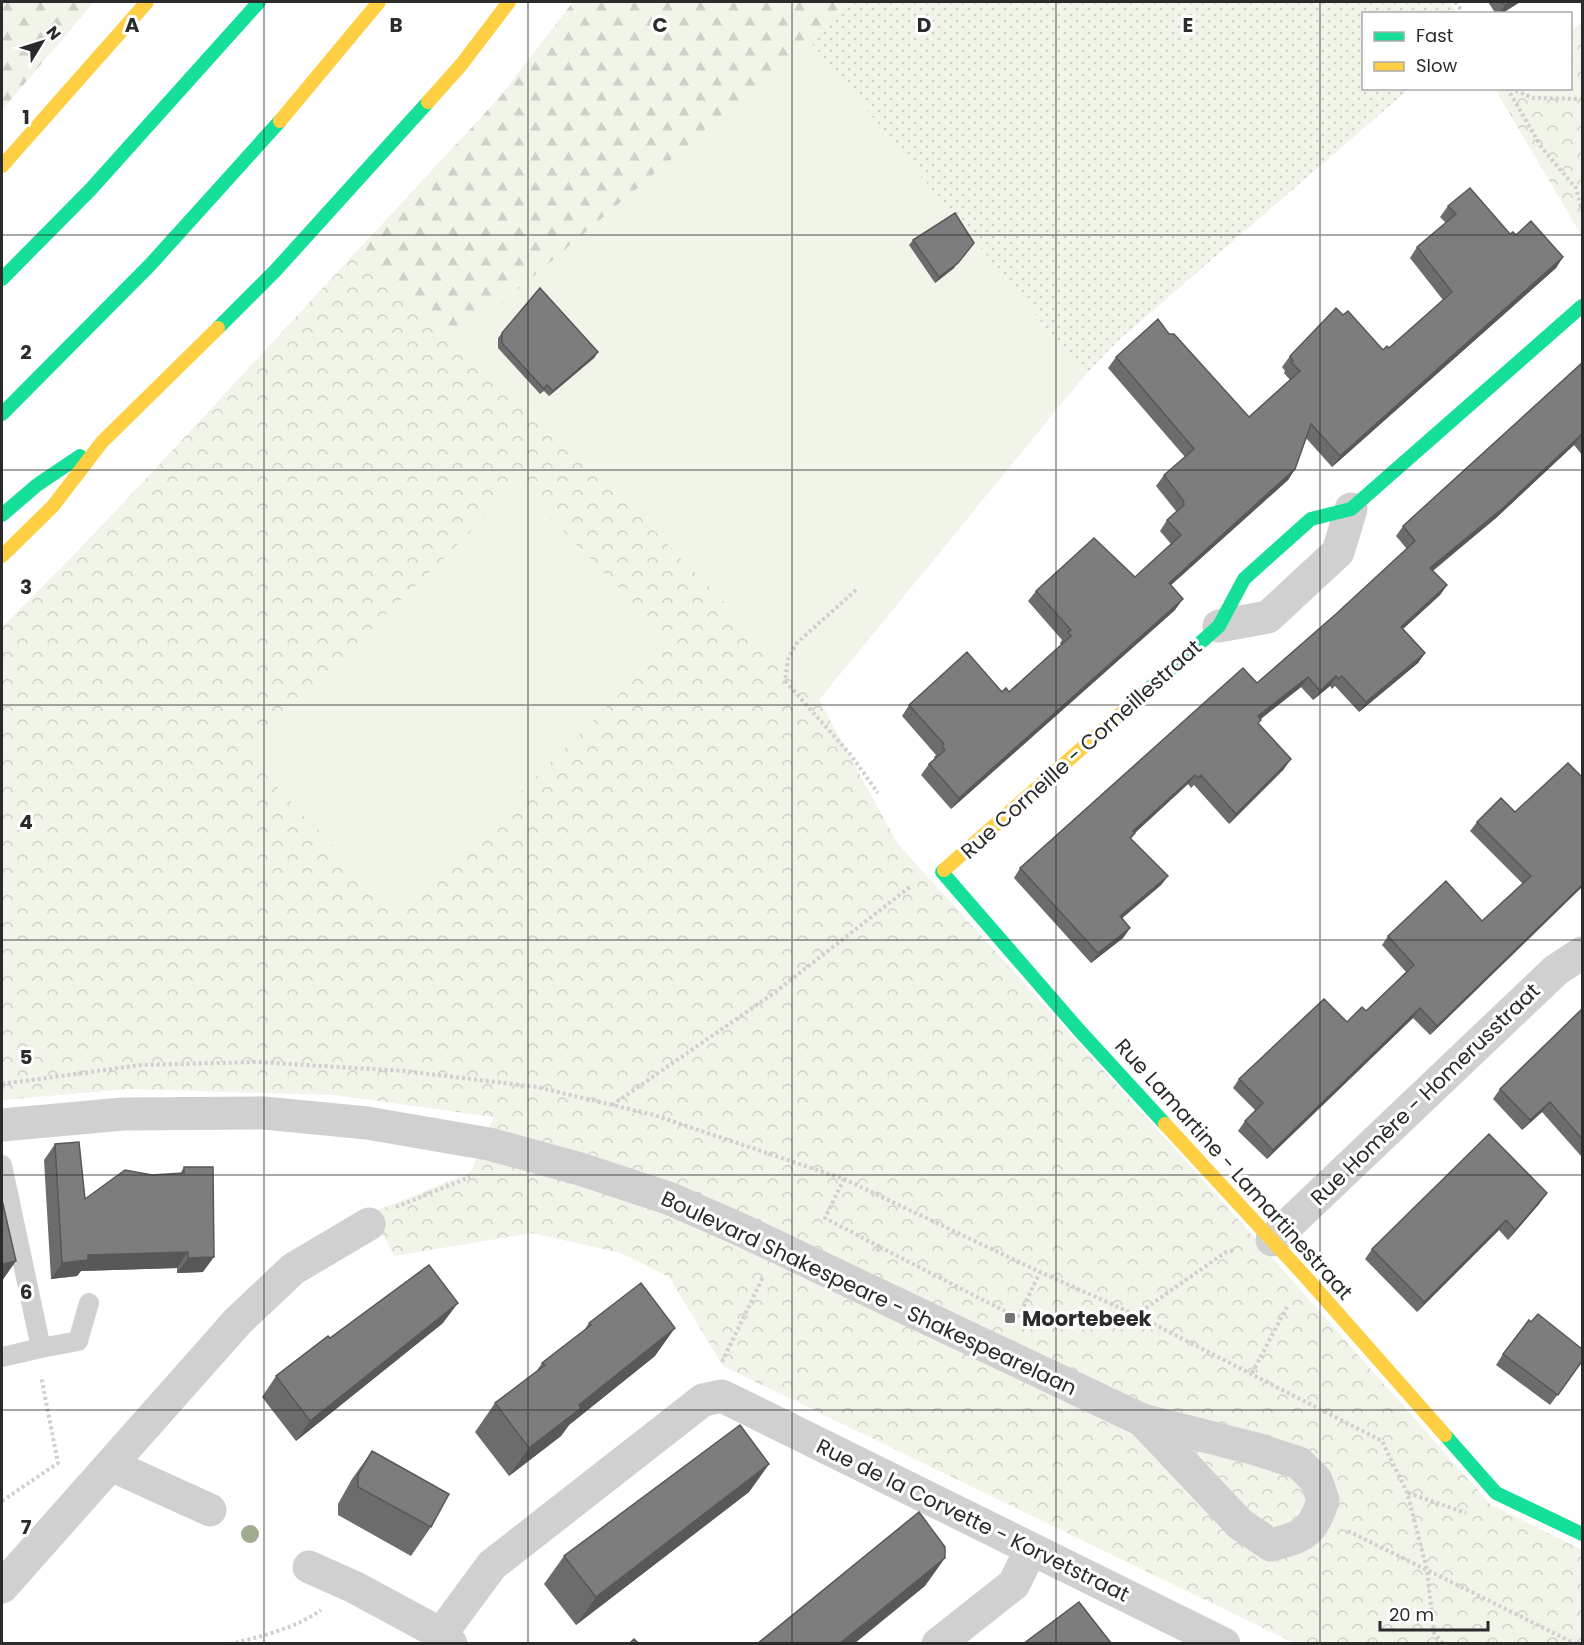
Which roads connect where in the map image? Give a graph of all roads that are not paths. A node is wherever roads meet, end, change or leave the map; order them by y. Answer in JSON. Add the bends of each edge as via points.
{"nodes":[{"id":1,"x":147,"y":2,"type":"edge"},
{"id":2,"x":259,"y":2,"type":"edge"},
{"id":3,"x":380,"y":2,"type":"edge"},
{"id":4,"x":509,"y":2,"type":"edge"},
{"id":5,"x":2,"y":166,"type":"edge"},
{"id":6,"x":2,"y":279,"type":"edge"},
{"id":7,"x":1582,"y":306,"type":"edge"},
{"id":8,"x":2,"y":414,"type":"edge"},
{"id":9,"x":102,"y":442,"type":"junction"},
{"id":10,"x":1351,"y":509,"type":"junction"},
{"id":11,"x":2,"y":515,"type":"edge"},
{"id":12,"x":2,"y":556,"type":"edge"},
{"id":13,"x":1219,"y":626,"type":"junction"},
{"id":14,"x":946,"y":877,"type":"joint"},
{"id":15,"x":1582,"y":953,"type":"edge"},
{"id":16,"x":2,"y":1125,"type":"edge"},
{"id":17,"x":2,"y":1165,"type":"edge"},
{"id":18,"x":369,"y":1224,"type":"road end"},
{"id":19,"x":1272,"y":1240,"type":"junction"},
{"id":20,"x":89,"y":1303,"type":"dead end"},
{"id":21,"x":38,"y":1348,"type":"junction"},
{"id":22,"x":2,"y":1356,"type":"edge"},
{"id":23,"x":1142,"y":1420,"type":"junction"},
{"id":24,"x":111,"y":1465,"type":"junction"},
{"id":25,"x":210,"y":1510,"type":"dead end"},
{"id":26,"x":1582,"y":1534,"type":"edge"},
{"id":27,"x":1031,"y":1549,"type":"junction"},
{"id":28,"x":309,"y":1567,"type":"dead end"},
{"id":29,"x":2,"y":1587,"type":"edge"},
{"id":30,"x":446,"y":1639,"type":"edge"},
{"id":31,"x":938,"y":1644,"type":"edge"},
{"id":32,"x":1224,"y":1644,"type":"edge"}],
"edges":[{"from":1,"to":5,"type":"main road"},
{"from":2,"to":6,"type":"main road","via":[[91,189]]},
{"from":3,"to":8,"type":"main road","via":[[167,247]]},
{"from":4,"to":9,"type":"main road","via":[[461,65],[275,271]]},
{"from":7,"to":10,"type":"main road","name":"Rue Corneille - Corneillestraat"},
{"from":9,"to":11,"type":"main road","via":[[37,485]]},
{"from":9,"to":12,"type":"main road","via":[[52,506]]},
{"from":10,"to":13,"type":"main road","name":"Rue Corneille - Corneillestraat","via":[[1311,519],[1244,579]]},
{"from":10,"to":13,"type":"street","name":"Rue Corneille - Corneillestraat","via":[[1338,552],[1268,617]]},
{"from":13,"to":14,"type":"main road","name":"Rue Corneille - Corneillestraat"},
{"from":14,"to":19,"type":"main road","name":"Rue Lamartine - Lamartinestraat","via":[[1078,1029]]},
{"from":15,"to":19,"type":"street","name":"Rue Homère - Homerusstraat","via":[[1556,970]]},
{"from":16,"to":23,"type":"street","name":"Boulevard Shakespeare - Shakespearelaan","via":[[123,1114],[264,1113],[367,1123],[489,1144],[580,1168],[668,1198]]},
{"from":17,"to":21,"type":"lane"},
{"from":18,"to":24,"type":"street","via":[[293,1269],[238,1320]]},
{"from":19,"to":26,"type":"main road","name":"Rue Lamartine - Lamartinestraat","via":[[1496,1493]]},
{"from":20,"to":21,"type":"lane","via":[[78,1341]]},
{"from":21,"to":22,"type":"lane"},
{"from":23,"to":23,"type":"street","name":"Boulevard Shakespeare - Shakespearelaan","via":[[1240,1524],[1271,1545],[1297,1539],[1312,1527],[1323,1500],[1316,1480],[1299,1463]]},
{"from":24,"to":25,"type":"street"},
{"from":24,"to":29,"type":"street"},
{"from":27,"to":30,"type":"street","name":"Rue de la Corvette - Korvetstraat","via":[[722,1396],[703,1400],[492,1564]]},
{"from":27,"to":31,"type":"street","via":[[1014,1584]]},
{"from":27,"to":32,"type":"street","name":"Rue de la Corvette - Korvetstraat"},
{"from":28,"to":30,"type":"street","via":[[354,1587]]}]}
